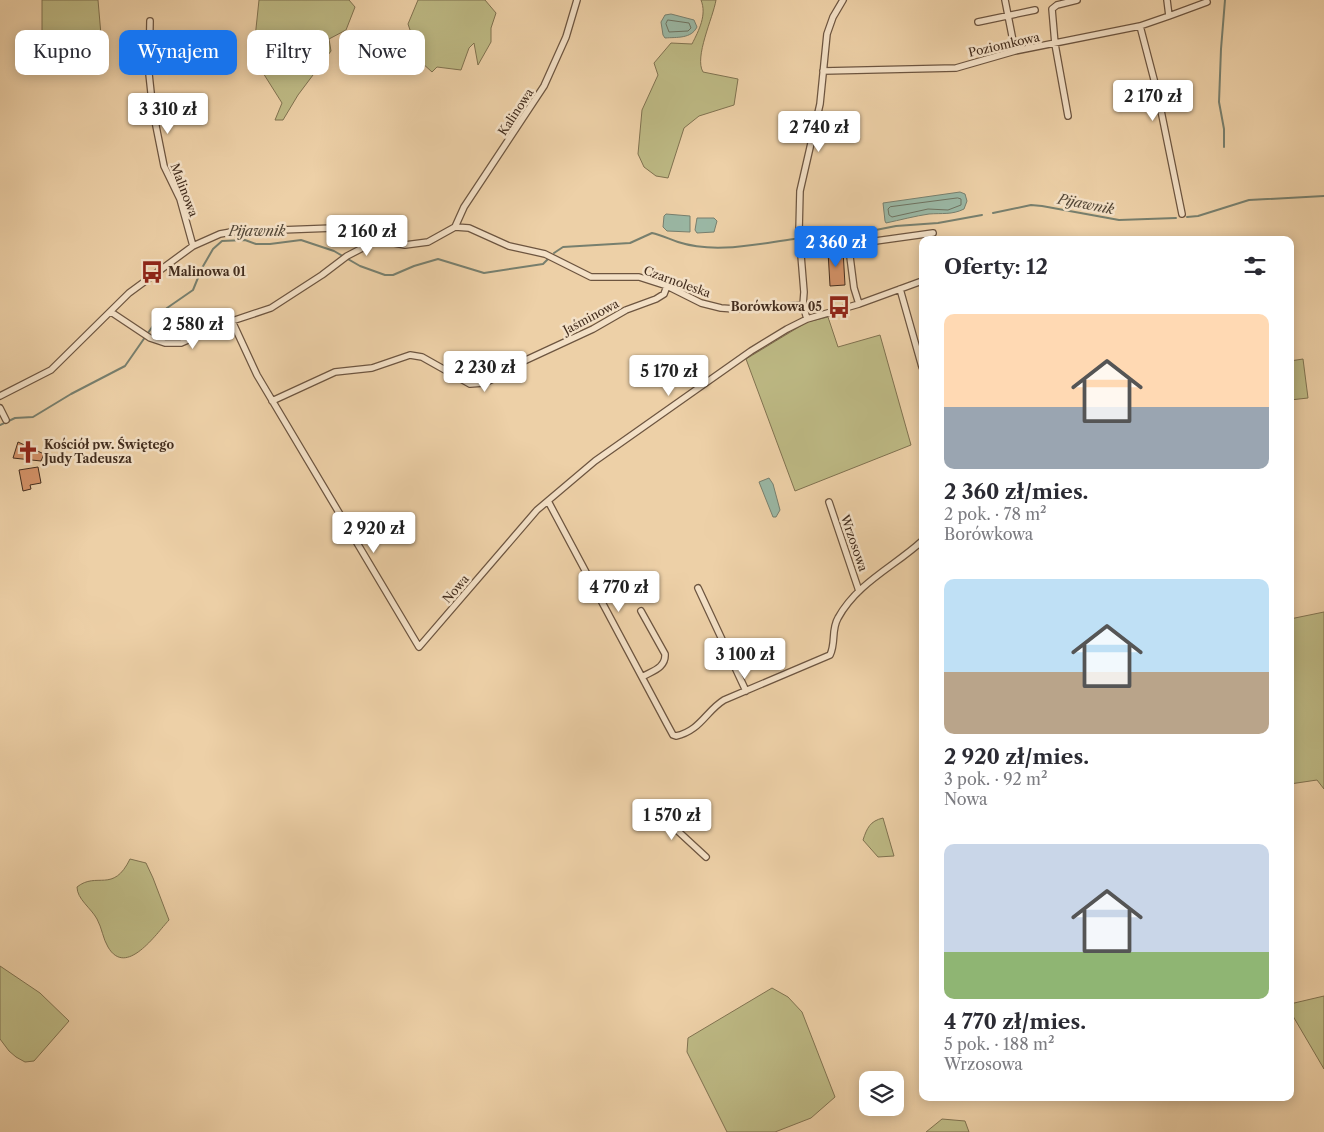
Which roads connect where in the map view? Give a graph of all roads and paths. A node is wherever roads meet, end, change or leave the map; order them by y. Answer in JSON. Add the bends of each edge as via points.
{"nodes":[{"id":1,"x":577,"y":0,"type":"edge"},
{"id":2,"x":843,"y":0,"type":"edge"},
{"id":3,"x":1005,"y":0,"type":"edge"},
{"id":4,"x":1077,"y":0,"type":"edge"},
{"id":5,"x":1167,"y":0,"type":"edge"},
{"id":6,"x":1207,"y":2,"type":"dead end"},
{"id":7,"x":1035,"y":10,"type":"dead end"},
{"id":8,"x":1008,"y":15,"type":"junction"},
{"id":9,"x":1169,"y":16,"type":"junction"},
{"id":10,"x":150,"y":21,"type":"dead end"},
{"id":11,"x":978,"y":22,"type":"dead end"},
{"id":12,"x":1140,"y":26,"type":"junction"},
{"id":13,"x":1055,"y":44,"type":"junction"},
{"id":14,"x":1015,"y":51,"type":"junction"},
{"id":15,"x":824,"y":71,"type":"junction"},
{"id":16,"x":1068,"y":116,"type":"dead end"},
{"id":17,"x":1182,"y":214,"type":"dead end"},
{"id":18,"x":455,"y":226,"type":"junction"},
{"id":19,"x":933,"y":233,"type":"dead end"},
{"id":20,"x":378,"y":240,"type":"junction"},
{"id":21,"x":193,"y":246,"type":"junction"},
{"id":22,"x":919,"y":282,"type":"edge"},
{"id":23,"x":667,"y":286,"type":"junction"},
{"id":24,"x":900,"y":289,"type":"junction"},
{"id":25,"x":859,"y":304,"type":"junction"},
{"id":26,"x":803,"y":305,"type":"junction"},
{"id":27,"x":111,"y":312,"type":"junction"},
{"id":28,"x":807,"y":319,"type":"junction"},
{"id":29,"x":232,"y":321,"type":"junction"},
{"id":30,"x":919,"y":356,"type":"edge"},
{"id":31,"x":0,"y":396,"type":"edge"},
{"id":32,"x":272,"y":401,"type":"junction"},
{"id":33,"x":0,"y":408,"type":"edge"},
{"id":34,"x":6,"y":420,"type":"dead end"},
{"id":35,"x":548,"y":501,"type":"junction"},
{"id":36,"x":829,"y":502,"type":"dead end"},
{"id":37,"x":919,"y":542,"type":"edge"},
{"id":38,"x":698,"y":588,"type":"dead end"},
{"id":39,"x":860,"y":591,"type":"junction"},
{"id":40,"x":641,"y":611,"type":"dead end"},
{"id":41,"x":642,"y":677,"type":"junction"},
{"id":42,"x":746,"y":690,"type":"junction"},
{"id":43,"x":654,"y":809,"type":"dead end"},
{"id":44,"x":706,"y":857,"type":"dead end"}],
"edges":[{"from":1,"to":18,"type":"street","name":"Kalinowa","via":[[566,37],[544,86],[464,207]]},
{"from":2,"to":15,"type":"street","via":[[829,27]]},
{"from":3,"to":8,"type":"street"},
{"from":4,"to":13,"type":"street","via":[[1057,4],[1052,9]]},
{"from":5,"to":9,"type":"street"},
{"from":6,"to":9,"type":"street","name":"Poziomkowa"},
{"from":7,"to":8,"type":"street"},
{"from":8,"to":11,"type":"street"},
{"from":8,"to":14,"type":"street"},
{"from":9,"to":12,"type":"street","name":"Poziomkowa"},
{"from":10,"to":21,"type":"street","name":"Malinowa","via":[[149,74],[153,112],[164,166],[180,199]]},
{"from":12,"to":13,"type":"street","name":"Poziomkowa"},
{"from":12,"to":17,"type":"street"},
{"from":13,"to":14,"type":"street","name":"Poziomkowa"},
{"from":13,"to":16,"type":"street"},
{"from":14,"to":15,"type":"street","name":"Poziomkowa","via":[[956,68]]},
{"from":15,"to":26,"type":"street","via":[[820,104],[800,191]]},
{"from":18,"to":20,"type":"street","via":[[428,242],[405,245]]},
{"from":18,"to":23,"type":"street","name":"Czarnoleska","via":[[477,230],[509,246],[545,254],[591,277],[639,277]]},
{"from":19,"to":25,"type":"street","via":[[854,244],[849,250]]},
{"from":20,"to":21,"type":"street","via":[[345,229],[301,228],[231,232]]},
{"from":20,"to":29,"type":"street","via":[[347,256],[271,308]]},
{"from":21,"to":27,"type":"street","via":[[129,293]]},
{"from":22,"to":24,"type":"street"},
{"from":23,"to":26,"type":"street","name":"Czarnoleska","via":[[721,308]]},
{"from":23,"to":32,"type":"street","name":"Jaśminowa","via":[[664,294],[656,299],[626,310],[484,383],[470,384],[422,357],[410,355],[372,368],[335,372]]},
{"from":24,"to":25,"type":"street"},
{"from":24,"to":30,"type":"street"},
{"from":25,"to":28,"type":"street"},
{"from":26,"to":28,"type":"street"},
{"from":27,"to":29,"type":"street","via":[[142,334],[165,343],[181,342]]},
{"from":27,"to":31,"type":"street","via":[[51,370]]},
{"from":28,"to":35,"type":"street","name":"Nowa","via":[[751,351],[595,461]]},
{"from":29,"to":32,"type":"street","name":"Nowa"},
{"from":32,"to":35,"type":"street","name":"Nowa","via":[[419,647],[526,521]]},
{"from":33,"to":34,"type":"street"},
{"from":35,"to":41,"type":"street","name":"Wrzosowa"},
{"from":36,"to":39,"type":"street","name":"Wrzosowa"},
{"from":37,"to":39,"type":"street","name":"Wrzosowa"},
{"from":38,"to":42,"type":"street"},
{"from":39,"to":42,"type":"street","name":"Wrzosowa","via":[[838,617],[830,655]]},
{"from":40,"to":41,"type":"street","via":[[665,654],[666,662]]},
{"from":41,"to":42,"type":"street","name":"Wrzosowa","via":[[676,736],[696,727],[718,704]]},
{"from":43,"to":44,"type":"street"}]}
